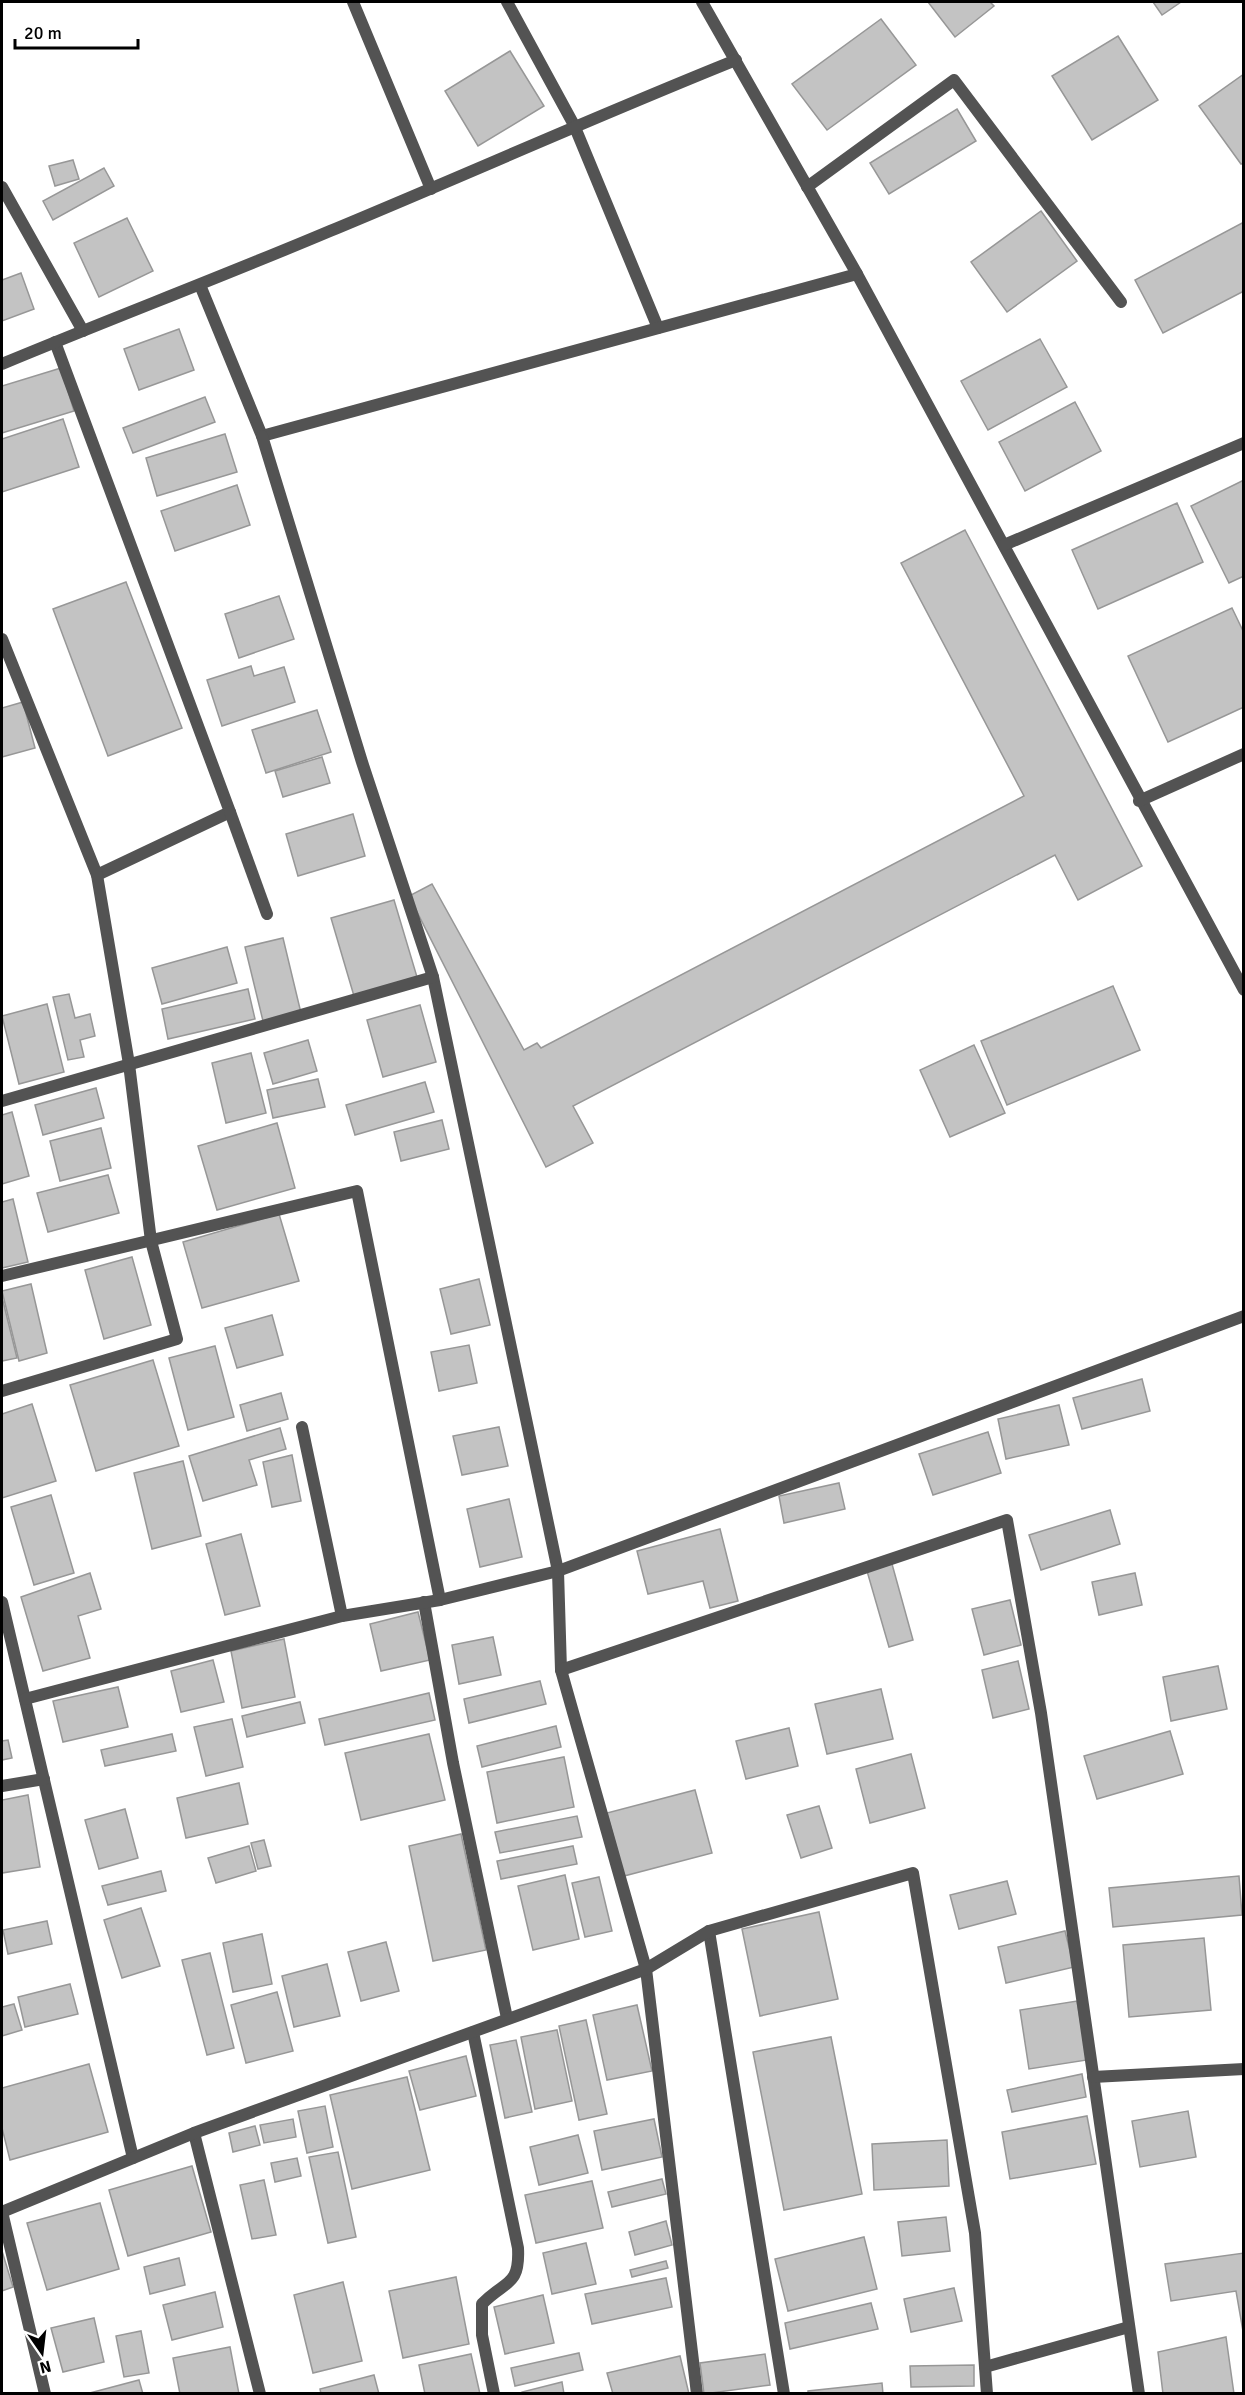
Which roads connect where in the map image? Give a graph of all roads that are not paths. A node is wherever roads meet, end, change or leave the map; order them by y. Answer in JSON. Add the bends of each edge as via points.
{"nodes":[{"id":1,"x":353,"y":2,"type":"edge"},
{"id":2,"x":507,"y":2,"type":"edge"},
{"id":3,"x":702,"y":2,"type":"edge"},
{"id":4,"x":736,"y":60,"type":"junction"},
{"id":5,"x":574,"y":125,"type":"junction"},
{"id":6,"x":2,"y":187,"type":"edge"},
{"id":7,"x":807,"y":187,"type":"junction"},
{"id":8,"x":431,"y":189,"type":"junction"},
{"id":9,"x":857,"y":274,"type":"junction"},
{"id":10,"x":200,"y":285,"type":"junction"},
{"id":11,"x":1121,"y":302,"type":"dead end"},
{"id":12,"x":658,"y":328,"type":"junction"},
{"id":13,"x":83,"y":331,"type":"junction"},
{"id":14,"x":55,"y":342,"type":"junction"},
{"id":15,"x":2,"y":364,"type":"edge"},
{"id":16,"x":262,"y":436,"type":"junction"},
{"id":17,"x":1244,"y":443,"type":"edge"},
{"id":18,"x":1004,"y":545,"type":"junction"},
{"id":19,"x":2,"y":639,"type":"edge"},
{"id":20,"x":1244,"y":754,"type":"edge"},
{"id":21,"x":1139,"y":801,"type":"junction"},
{"id":22,"x":230,"y":812,"type":"junction"},
{"id":23,"x":97,"y":875,"type":"junction"},
{"id":24,"x":267,"y":914,"type":"dead end"},
{"id":25,"x":433,"y":977,"type":"junction"},
{"id":26,"x":1244,"y":990,"type":"edge"},
{"id":27,"x":129,"y":1064,"type":"junction"},
{"id":28,"x":2,"y":1101,"type":"edge"},
{"id":29,"x":151,"y":1241,"type":"junction"},
{"id":30,"x":2,"y":1276,"type":"edge"},
{"id":31,"x":1244,"y":1316,"type":"edge"},
{"id":32,"x":2,"y":1391,"type":"edge"},
{"id":33,"x":302,"y":1427,"type":"dead end"},
{"id":34,"x":558,"y":1571,"type":"junction"},
{"id":35,"x":440,"y":1600,"type":"junction"},
{"id":36,"x":2,"y":1602,"type":"edge"},
{"id":37,"x":424,"y":1602,"type":"junction"},
{"id":38,"x":342,"y":1616,"type":"junction"},
{"id":39,"x":561,"y":1670,"type":"junction"},
{"id":40,"x":25,"y":1699,"type":"junction"},
{"id":41,"x":44,"y":1779,"type":"junction"},
{"id":42,"x":2,"y":1786,"type":"edge"},
{"id":43,"x":709,"y":1930,"type":"junction"},
{"id":44,"x":646,"y":1969,"type":"junction"},
{"id":45,"x":507,"y":2018,"type":"junction"},
{"id":46,"x":472,"y":2032,"type":"junction"},
{"id":47,"x":1244,"y":2069,"type":"edge"},
{"id":48,"x":1093,"y":2077,"type":"junction"},
{"id":49,"x":194,"y":2133,"type":"junction"},
{"id":50,"x":133,"y":2158,"type":"junction"},
{"id":51,"x":2,"y":2212,"type":"edge"},
{"id":52,"x":1129,"y":2327,"type":"junction"},
{"id":53,"x":985,"y":2367,"type":"junction"},
{"id":54,"x":45,"y":2394,"type":"edge"},
{"id":55,"x":260,"y":2394,"type":"edge"},
{"id":56,"x":494,"y":2394,"type":"edge"},
{"id":57,"x":697,"y":2394,"type":"edge"},
{"id":58,"x":784,"y":2394,"type":"edge"},
{"id":59,"x":987,"y":2394,"type":"edge"},
{"id":60,"x":1139,"y":2394,"type":"edge"}],
"edges":[{"from":1,"to":8,"type":"street"},
{"from":2,"to":5,"type":"street"},
{"from":3,"to":4,"type":"street"},
{"from":4,"to":5,"type":"street"},
{"from":4,"to":7,"type":"street"},
{"from":5,"to":8,"type":"street"},
{"from":5,"to":12,"type":"street"},
{"from":6,"to":13,"type":"street"},
{"from":7,"to":9,"type":"street"},
{"from":7,"to":11,"type":"street","via":[[954,80]]},
{"from":8,"to":10,"type":"street"},
{"from":9,"to":12,"type":"street"},
{"from":9,"to":18,"type":"street"},
{"from":10,"to":13,"type":"street"},
{"from":10,"to":16,"type":"street"},
{"from":12,"to":16,"type":"street"},
{"from":13,"to":14,"type":"street"},
{"from":14,"to":15,"type":"street"},
{"from":14,"to":22,"type":"street"},
{"from":16,"to":25,"type":"street"},
{"from":17,"to":18,"type":"street"},
{"from":18,"to":21,"type":"street"},
{"from":19,"to":23,"type":"street"},
{"from":20,"to":21,"type":"street"},
{"from":21,"to":26,"type":"street"},
{"from":22,"to":23,"type":"street"},
{"from":22,"to":24,"type":"street"},
{"from":23,"to":27,"type":"street"},
{"from":25,"to":27,"type":"street"},
{"from":25,"to":34,"type":"street"},
{"from":27,"to":28,"type":"street"},
{"from":27,"to":29,"type":"street"},
{"from":29,"to":30,"type":"street"},
{"from":29,"to":32,"type":"street","via":[[177,1339]]},
{"from":29,"to":35,"type":"street","via":[[357,1191]]},
{"from":31,"to":34,"type":"street"},
{"from":33,"to":38,"type":"street"},
{"from":34,"to":35,"type":"street"},
{"from":34,"to":39,"type":"street"},
{"from":35,"to":37,"type":"street"},
{"from":36,"to":40,"type":"street"},
{"from":37,"to":38,"type":"street"},
{"from":37,"to":45,"type":"street","via":[[453,1763]]},
{"from":38,"to":40,"type":"street"},
{"from":39,"to":44,"type":"street"},
{"from":39,"to":48,"type":"street","via":[[1007,1520],[1041,1713]]},
{"from":40,"to":41,"type":"street"},
{"from":41,"to":42,"type":"street"},
{"from":41,"to":50,"type":"street"},
{"from":43,"to":44,"type":"street"},
{"from":43,"to":53,"type":"street","via":[[913,1873],[975,2233]]},
{"from":43,"to":58,"type":"street"},
{"from":44,"to":45,"type":"street"},
{"from":44,"to":57,"type":"street"},
{"from":45,"to":46,"type":"street"},
{"from":46,"to":49,"type":"street"},
{"from":46,"to":56,"type":"street","via":[[518,2248],[519,2267],[512,2281],[482,2304],[482,2336]]},
{"from":47,"to":48,"type":"street"},
{"from":48,"to":52,"type":"street"},
{"from":49,"to":50,"type":"street"},
{"from":49,"to":55,"type":"street"},
{"from":50,"to":51,"type":"street"},
{"from":51,"to":54,"type":"street"},
{"from":52,"to":53,"type":"street"},
{"from":52,"to":60,"type":"street"},
{"from":53,"to":59,"type":"street"}]}
